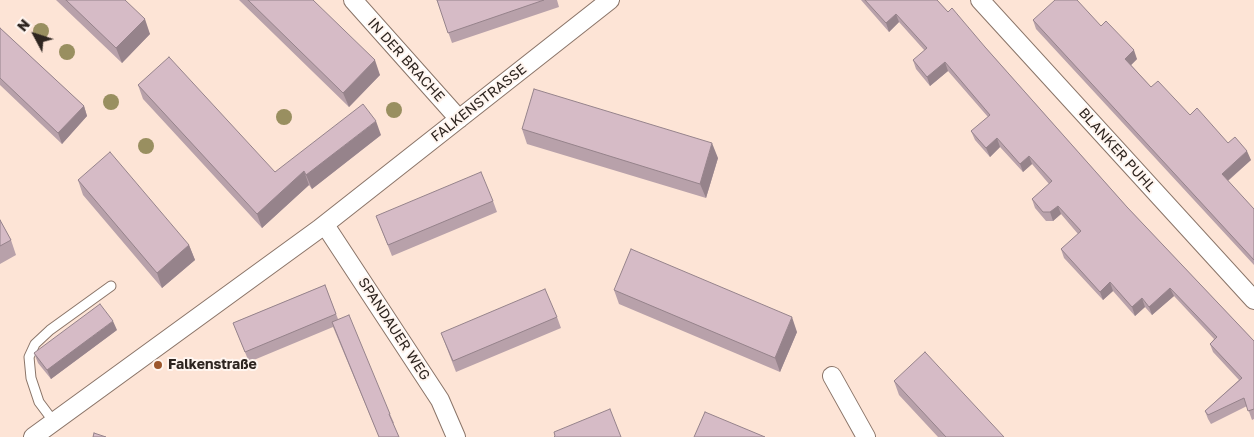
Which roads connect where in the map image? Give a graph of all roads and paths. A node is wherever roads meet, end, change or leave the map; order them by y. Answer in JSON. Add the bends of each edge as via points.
{"nodes":[{"id":1,"x":353,"y":0,"type":"edge"},
{"id":2,"x":610,"y":0,"type":"edge"},
{"id":3,"x":980,"y":0,"type":"edge"},
{"id":4,"x":459,"y":119,"type":"junction"},
{"id":5,"x":325,"y":225,"type":"junction"},
{"id":6,"x":111,"y":286,"type":"dead end"},
{"id":7,"x":1254,"y":300,"type":"edge"},
{"id":8,"x":832,"y":376,"type":"dead end"},
{"id":9,"x":54,"y":422,"type":"junction"},
{"id":10,"x":33,"y":437,"type":"edge"},
{"id":11,"x":456,"y":437,"type":"edge"},
{"id":12,"x":866,"y":437,"type":"edge"}],
"edges":[{"from":1,"to":4,"type":"street","name":"IN DER BRACHE"},
{"from":2,"to":4,"type":"street","name":"FALKENSTRASSE"},
{"from":3,"to":7,"type":"street","name":"BLANKER PUHL"},
{"from":4,"to":5,"type":"street","name":"FALKENSTRASSE"},
{"from":5,"to":9,"type":"street","name":"FALKENSTRASSE"},
{"from":5,"to":11,"type":"street","name":"SPANDAUER WEG","via":[[440,400]]},
{"from":6,"to":9,"type":"lane","via":[[50,330],[35,344],[29,357],[31,378],[39,402]]},
{"from":8,"to":12,"type":"street"},
{"from":9,"to":10,"type":"street","name":"FALKENSTRASSE"}]}
